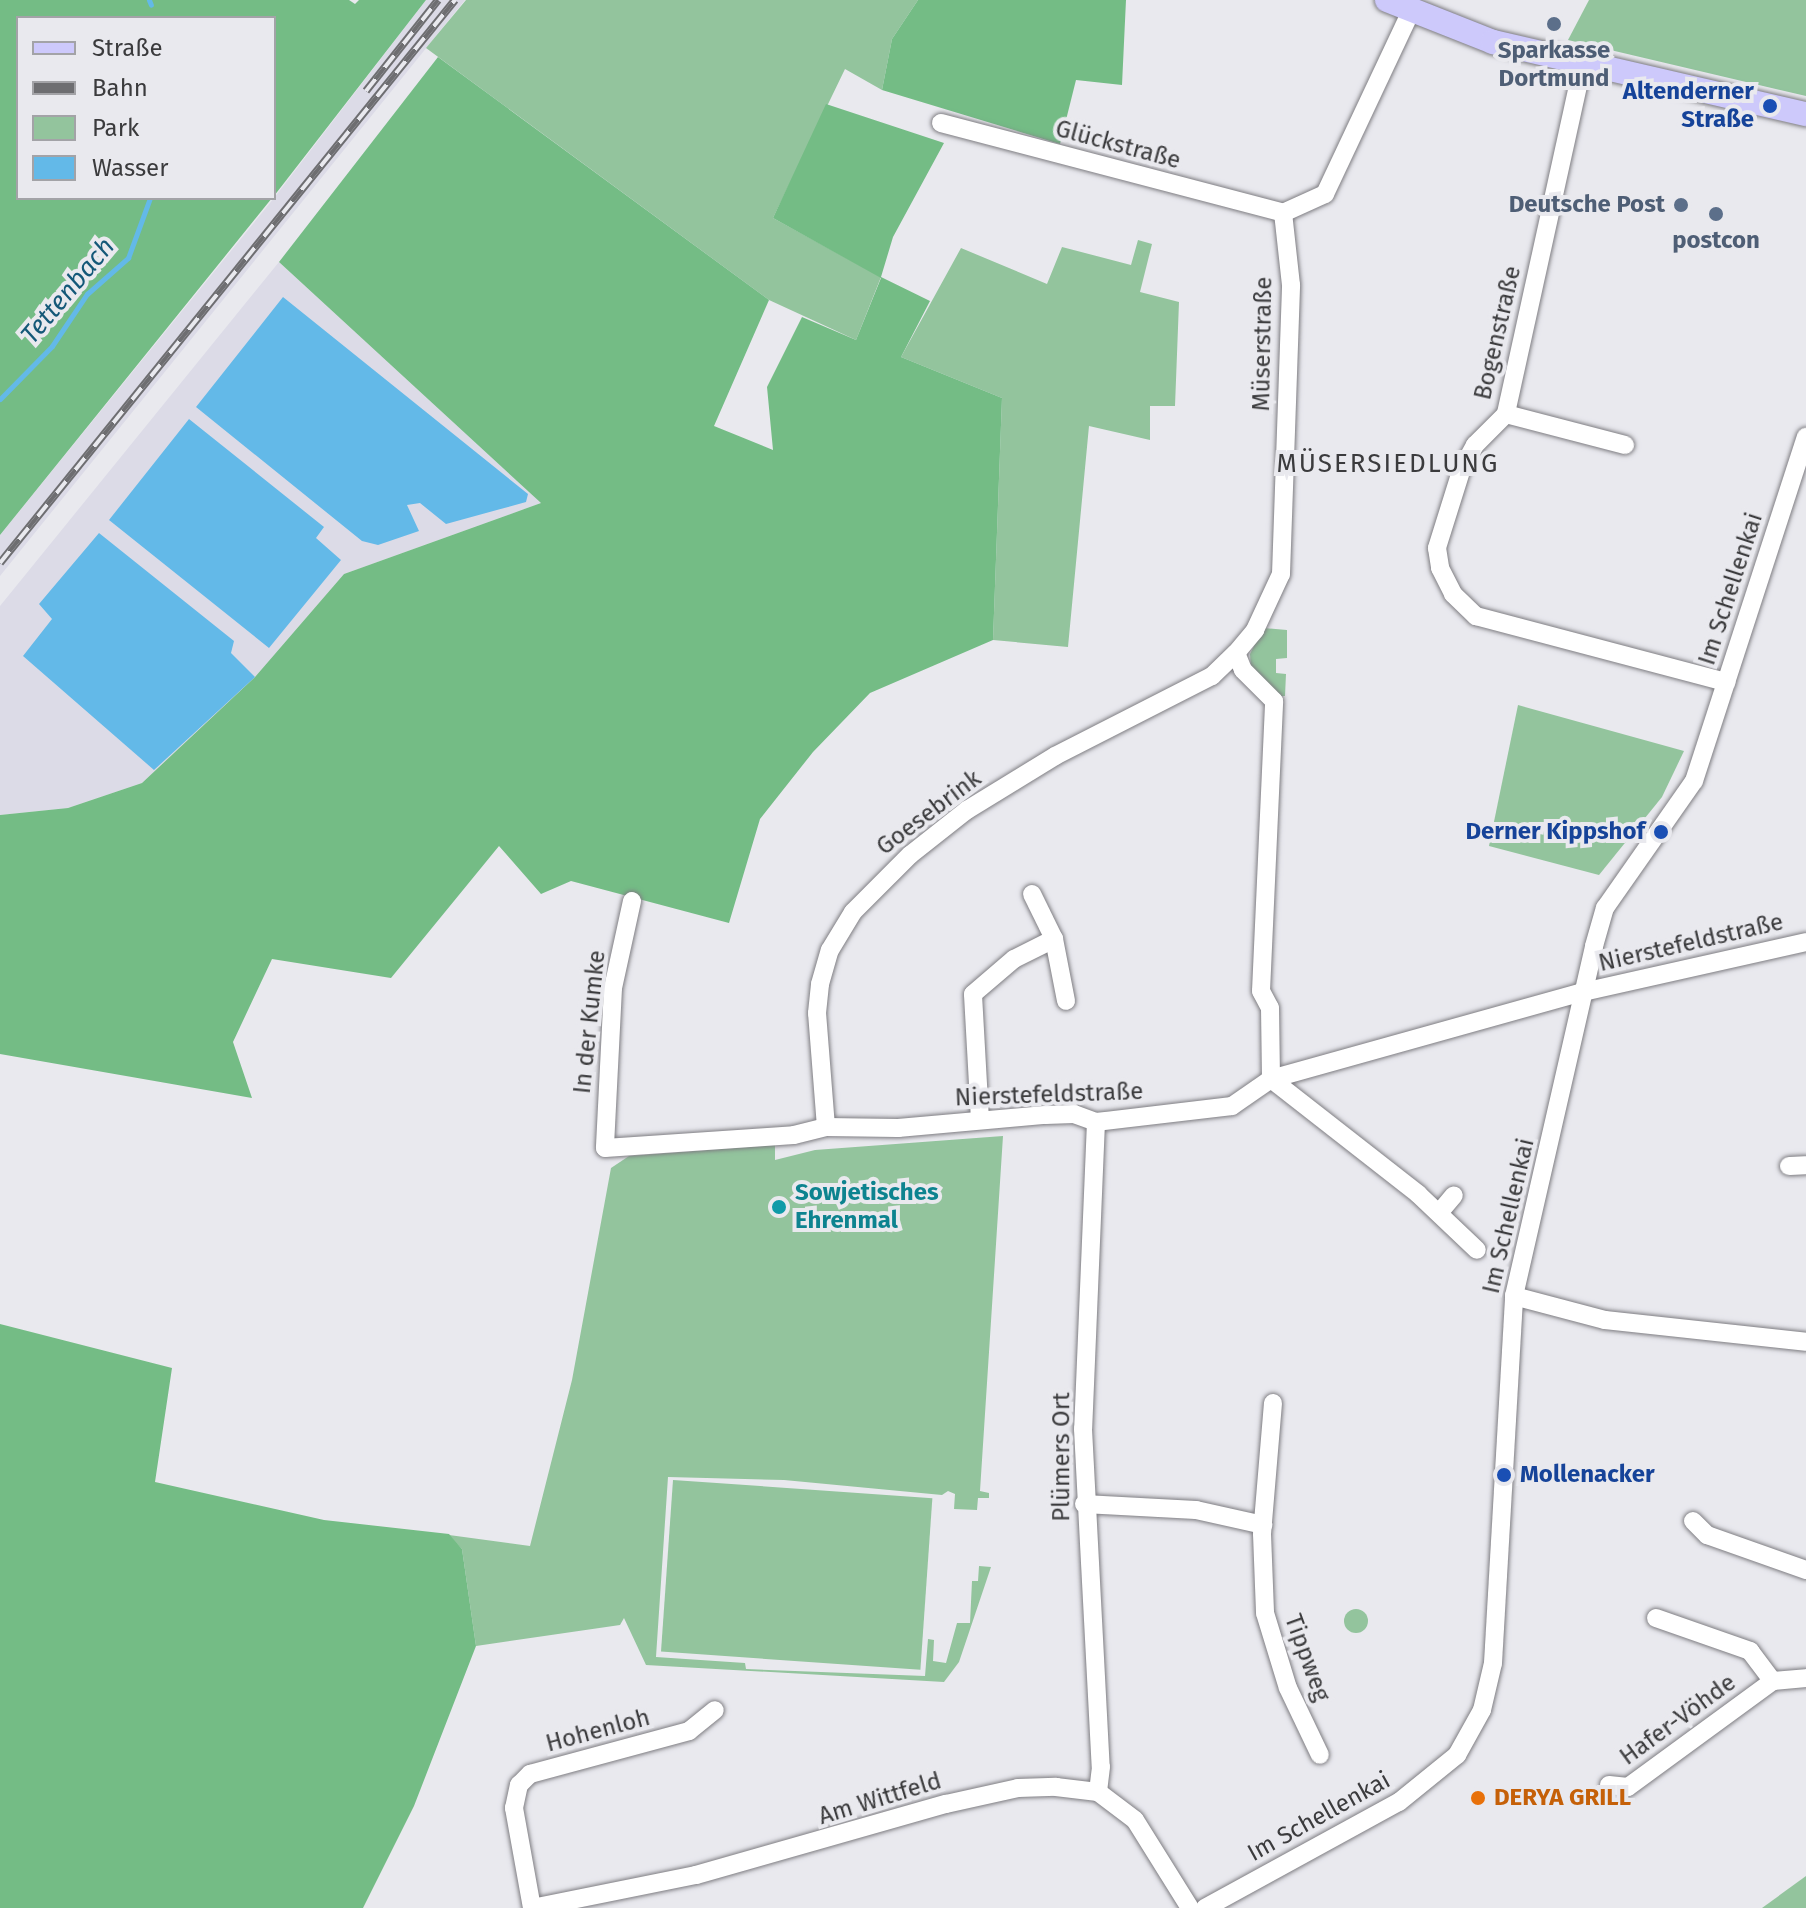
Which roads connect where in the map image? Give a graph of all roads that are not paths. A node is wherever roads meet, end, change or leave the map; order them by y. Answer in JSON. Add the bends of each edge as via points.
{"nodes":[{"id":1,"x":1387,"y":0,"type":"edge"},
{"id":2,"x":1410,"y":13,"type":"junction"},
{"id":3,"x":1583,"y":63,"type":"junction"},
{"id":4,"x":1806,"y":114,"type":"edge"},
{"id":5,"x":941,"y":123,"type":"dead end"},
{"id":6,"x":1283,"y":213,"type":"junction"},
{"id":7,"x":1506,"y":414,"type":"junction"},
{"id":8,"x":1806,"y":437,"type":"edge"},
{"id":9,"x":1625,"y":445,"type":"dead end"},
{"id":10,"x":1236,"y":653,"type":"junction"},
{"id":11,"x":1726,"y":682,"type":"junction"},
{"id":12,"x":1032,"y":894,"type":"dead end"},
{"id":13,"x":632,"y":901,"type":"dead end"},
{"id":14,"x":1054,"y":939,"type":"junction"},
{"id":15,"x":1806,"y":942,"type":"edge"},
{"id":16,"x":1583,"y":992,"type":"junction"},
{"id":17,"x":1066,"y":1001,"type":"dead end"},
{"id":18,"x":1271,"y":1079,"type":"junction"},
{"id":19,"x":980,"y":1120,"type":"junction"},
{"id":20,"x":1096,"y":1122,"type":"junction"},
{"id":21,"x":826,"y":1127,"type":"junction"},
{"id":22,"x":605,"y":1148,"type":"joint"},
{"id":23,"x":1454,"y":1195,"type":"dead end"},
{"id":24,"x":1439,"y":1213,"type":"junction"},
{"id":25,"x":1477,"y":1250,"type":"dead end"},
{"id":26,"x":1514,"y":1296,"type":"junction"},
{"id":27,"x":1806,"y":1342,"type":"edge"},
{"id":28,"x":1273,"y":1403,"type":"dead end"},
{"id":29,"x":1084,"y":1504,"type":"junction"},
{"id":30,"x":1693,"y":1521,"type":"dead end"},
{"id":31,"x":1263,"y":1525,"type":"junction"},
{"id":32,"x":1806,"y":1570,"type":"edge"},
{"id":33,"x":1656,"y":1618,"type":"dead end"},
{"id":34,"x":1806,"y":1678,"type":"edge"},
{"id":35,"x":1773,"y":1681,"type":"junction"},
{"id":36,"x":715,"y":1710,"type":"dead end"},
{"id":37,"x":1320,"y":1755,"type":"dead end"},
{"id":38,"x":1609,"y":1785,"type":"dead end"},
{"id":39,"x":1098,"y":1792,"type":"junction"},
{"id":40,"x":532,"y":1908,"type":"edge"},
{"id":41,"x":1190,"y":1908,"type":"edge"},
{"id":42,"x":1205,"y":1908,"type":"edge"}],
"edges":[{"from":1,"to":2,"type":"main road"},
{"from":2,"to":3,"type":"main road","via":[[1478,38]]},
{"from":2,"to":6,"type":"street","via":[[1325,194]]},
{"from":3,"to":4,"type":"main road"},
{"from":3,"to":7,"type":"street","name":"Bogenstraße"},
{"from":5,"to":6,"type":"street","name":"Glückstraße"},
{"from":6,"to":10,"type":"street","name":"Müserstraße","via":[[1291,285],[1281,574],[1255,630]]},
{"from":7,"to":9,"type":"street"},
{"from":7,"to":11,"type":"street","name":"Bogenstraße","via":[[1475,445],[1462,468],[1437,548],[1453,594],[1476,616]]},
{"from":8,"to":11,"type":"street","name":"Im Schellenkai"},
{"from":10,"to":18,"type":"street","via":[[1243,670],[1274,701],[1261,991],[1270,1008]]},
{"from":10,"to":21,"type":"street","name":"Goesebrink","via":[[1212,676],[1045,762],[967,810],[889,873],[853,912],[830,950],[820,984],[817,1013]]},
{"from":11,"to":16,"type":"street","name":"Im Schellenkai","via":[[1694,781],[1605,908]]},
{"from":12,"to":14,"type":"street"},
{"from":13,"to":22,"type":"street","name":"In der Kumke","via":[[613,988]]},
{"from":14,"to":17,"type":"street"},
{"from":14,"to":19,"type":"street","via":[[1014,959],[973,994]]},
{"from":15,"to":16,"type":"street","name":"Nierstefeldstraße"},
{"from":16,"to":18,"type":"street","name":"Nierstefeldstraße"},
{"from":16,"to":26,"type":"street","name":"Im Schellenkai"},
{"from":18,"to":20,"type":"street","name":"Nierstefeldstraße","via":[[1232,1106]]},
{"from":18,"to":24,"type":"street"},
{"from":19,"to":20,"type":"street","name":"Nierstefeldstraße","via":[[1074,1114]]},
{"from":19,"to":21,"type":"street","name":"Nierstefeldstraße","via":[[898,1128]]},
{"from":20,"to":29,"type":"street","name":"Plümers Ort"},
{"from":21,"to":22,"type":"street","name":"Nierstefeldstraße","via":[[794,1135]]},
{"from":23,"to":24,"type":"street"},
{"from":24,"to":25,"type":"street"},
{"from":26,"to":27,"type":"street","via":[[1605,1320]]},
{"from":26,"to":42,"type":"street","name":"Im Schellenkai","via":[[1493,1663],[1482,1710],[1457,1755],[1399,1802]]},
{"from":28,"to":31,"type":"street","name":"Tippweg"},
{"from":29,"to":31,"type":"street","via":[[1196,1510]]},
{"from":29,"to":39,"type":"street","name":"Plümers Ort","via":[[1101,1767]]},
{"from":30,"to":32,"type":"street","via":[[1707,1535]]},
{"from":31,"to":37,"type":"street","name":"Tippweg","via":[[1269,1628],[1288,1688]]},
{"from":33,"to":35,"type":"street","name":"Hafer-Vöhde","via":[[1750,1651]]},
{"from":34,"to":35,"type":"street","name":"Hafer-Vöhde"},
{"from":35,"to":38,"type":"street","name":"Hafer-Vöhde","via":[[1628,1787]]},
{"from":36,"to":40,"type":"street","name":"Hohenloh","via":[[689,1731],[530,1774],[519,1785],[514,1808]]},
{"from":39,"to":40,"type":"street","name":"Am Wittfeld","via":[[1012,1789],[696,1875]]},
{"from":39,"to":41,"type":"street","via":[[1135,1820]]}]}
